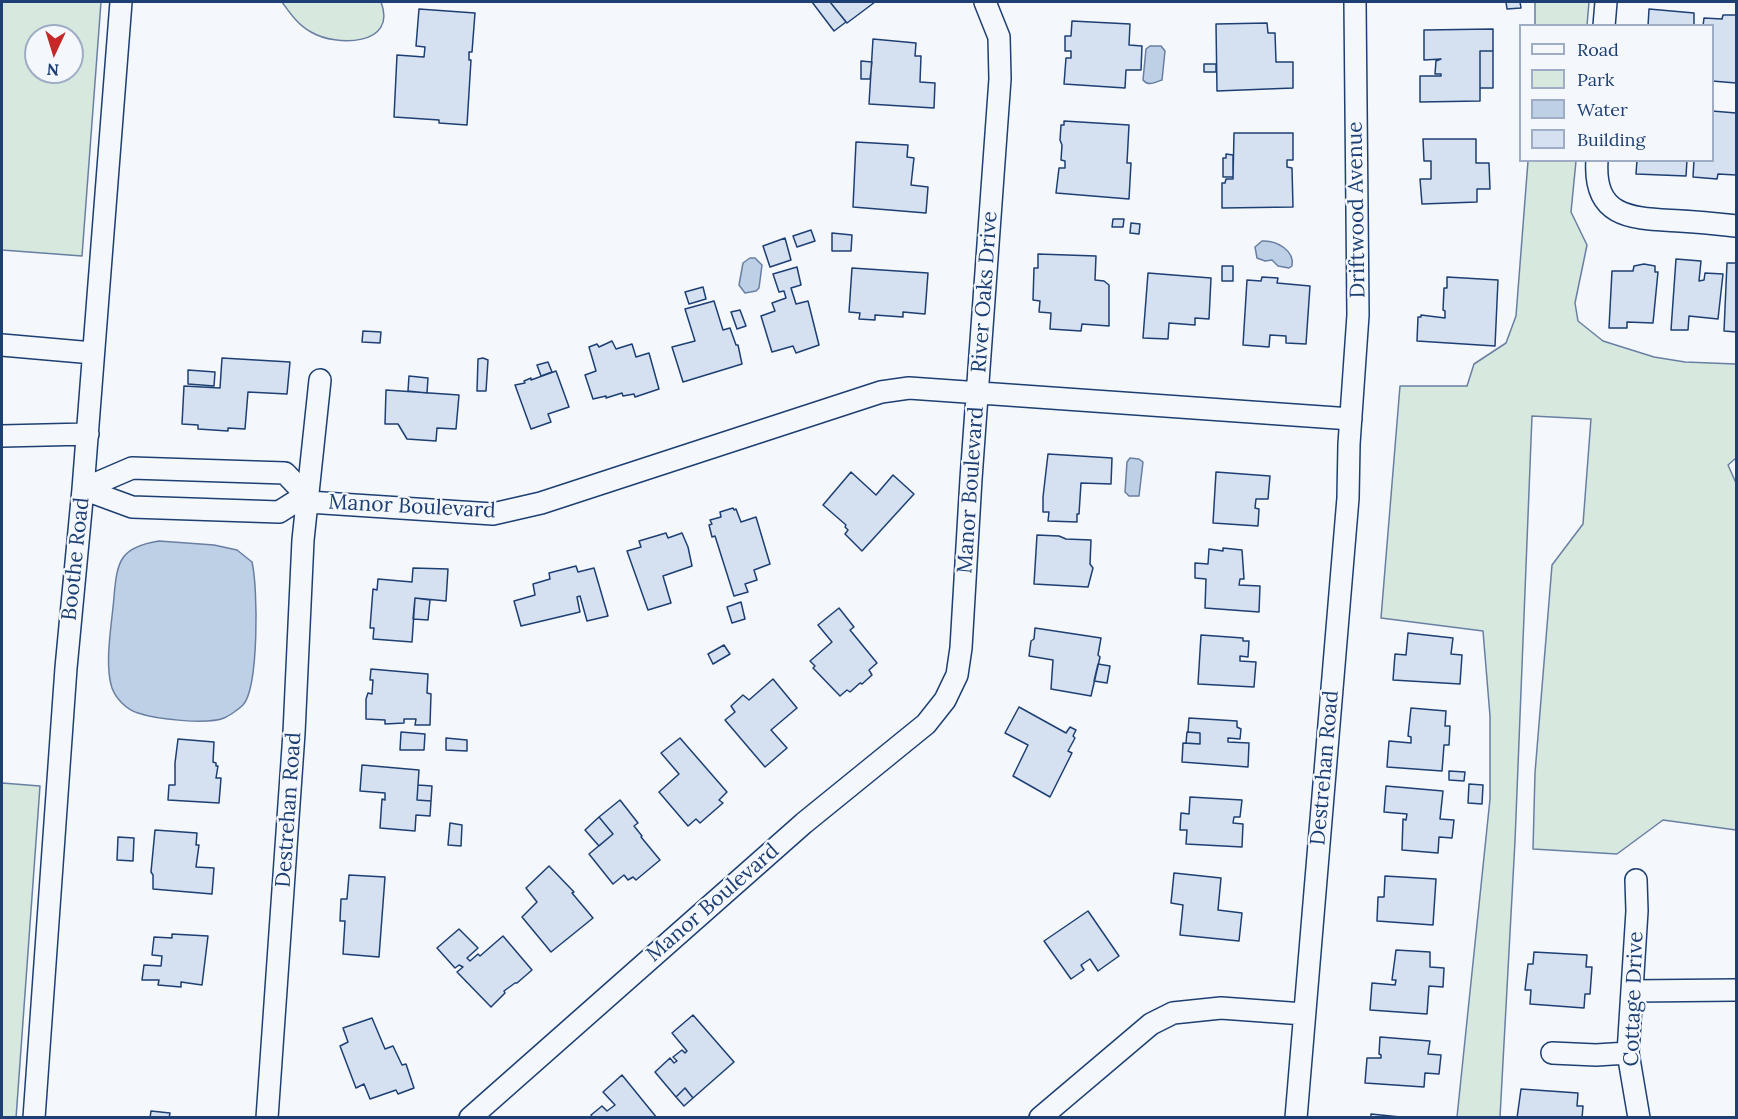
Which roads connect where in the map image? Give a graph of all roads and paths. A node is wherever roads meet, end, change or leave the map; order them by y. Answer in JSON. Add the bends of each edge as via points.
{"nodes":[{"id":1,"x":121,"y":2,"type":"edge"},
{"id":2,"x":985,"y":2,"type":"edge"},
{"id":3,"x":1355,"y":2,"type":"edge"},
{"id":4,"x":1606,"y":2,"type":"edge"},
{"id":5,"x":1604,"y":24,"type":"edge"},
{"id":6,"x":1597,"y":162,"type":"edge"},
{"id":7,"x":1737,"y":226,"type":"edge"},
{"id":8,"x":2,"y":345,"type":"edge"},
{"id":9,"x":93,"y":353,"type":"junction"},
{"id":10,"x":320,"y":380,"type":"dead end"},
{"id":11,"x":978,"y":392,"type":"junction"},
{"id":12,"x":1351,"y":419,"type":"junction"},
{"id":13,"x":88,"y":434,"type":"junction"},
{"id":14,"x":2,"y":436,"type":"edge"},
{"id":15,"x":83,"y":489,"type":"junction"},
{"id":16,"x":307,"y":499,"type":"junction"},
{"id":17,"x":1636,"y":879,"type":"dead end"},
{"id":18,"x":1737,"y":990,"type":"edge"},
{"id":19,"x":1633,"y":992,"type":"junction"},
{"id":20,"x":1304,"y":1014,"type":"junction"},
{"id":21,"x":1552,"y":1053,"type":"dead end"},
{"id":22,"x":1628,"y":1053,"type":"junction"},
{"id":23,"x":34,"y":1118,"type":"edge"},
{"id":24,"x":267,"y":1118,"type":"edge"},
{"id":25,"x":470,"y":1118,"type":"edge"},
{"id":26,"x":1040,"y":1118,"type":"edge"},
{"id":27,"x":1296,"y":1118,"type":"edge"},
{"id":28,"x":1639,"y":1118,"type":"edge"}],
"edges":[{"from":1,"to":9,"type":"street","name":"Boothe Road"},
{"from":2,"to":11,"type":"street","name":"River Oaks Drive","via":[[999,38],[1000,60]]},
{"from":3,"to":12,"type":"street","name":"Driftwood Avenue","via":[[1358,315]]},
{"from":4,"to":5,"type":"street"},
{"from":6,"to":7,"type":"street","via":[[1596,179],[1602,196],[1617,212],[1638,219]]},
{"from":8,"to":9,"type":"street"},
{"from":9,"to":13,"type":"street","name":"Boothe Road"},
{"from":10,"to":16,"type":"street","name":"Destrehan Road"},
{"from":11,"to":12,"type":"street","name":"River Oaks Drive"},
{"from":11,"to":16,"type":"street","name":"Manor Boulevard","via":[[909,388],[881,392],[541,503],[493,514]]},
{"from":11,"to":25,"type":"street","name":"Manor Boulevard","via":[[962,648],[957,675],[945,700],[926,724],[804,823]]},
{"from":12,"to":20,"type":"street","name":"Destrehan Road","via":[[1348,498]]},
{"from":13,"to":14,"type":"street"},
{"from":13,"to":15,"type":"street","name":"Boothe Road"},
{"from":15,"to":16,"type":"street","name":"Manor Boulevard","via":[[132,507],[279,512]]},
{"from":15,"to":16,"type":"street","via":[[132,468],[285,473]]},
{"from":15,"to":23,"type":"street","name":"Boothe Road","via":[[66,668]]},
{"from":16,"to":24,"type":"street","name":"Destrehan Road"},
{"from":17,"to":19,"type":"street","name":"Cottage Drive"},
{"from":18,"to":19,"type":"street"},
{"from":19,"to":22,"type":"street","name":"Cottage Drive"},
{"from":20,"to":26,"type":"street","via":[[1221,1008],[1173,1013],[1150,1024]]},
{"from":20,"to":27,"type":"street","name":"Destrehan Road"},
{"from":21,"to":22,"type":"street"},
{"from":22,"to":28,"type":"street","name":"Cottage Drive"}]}
